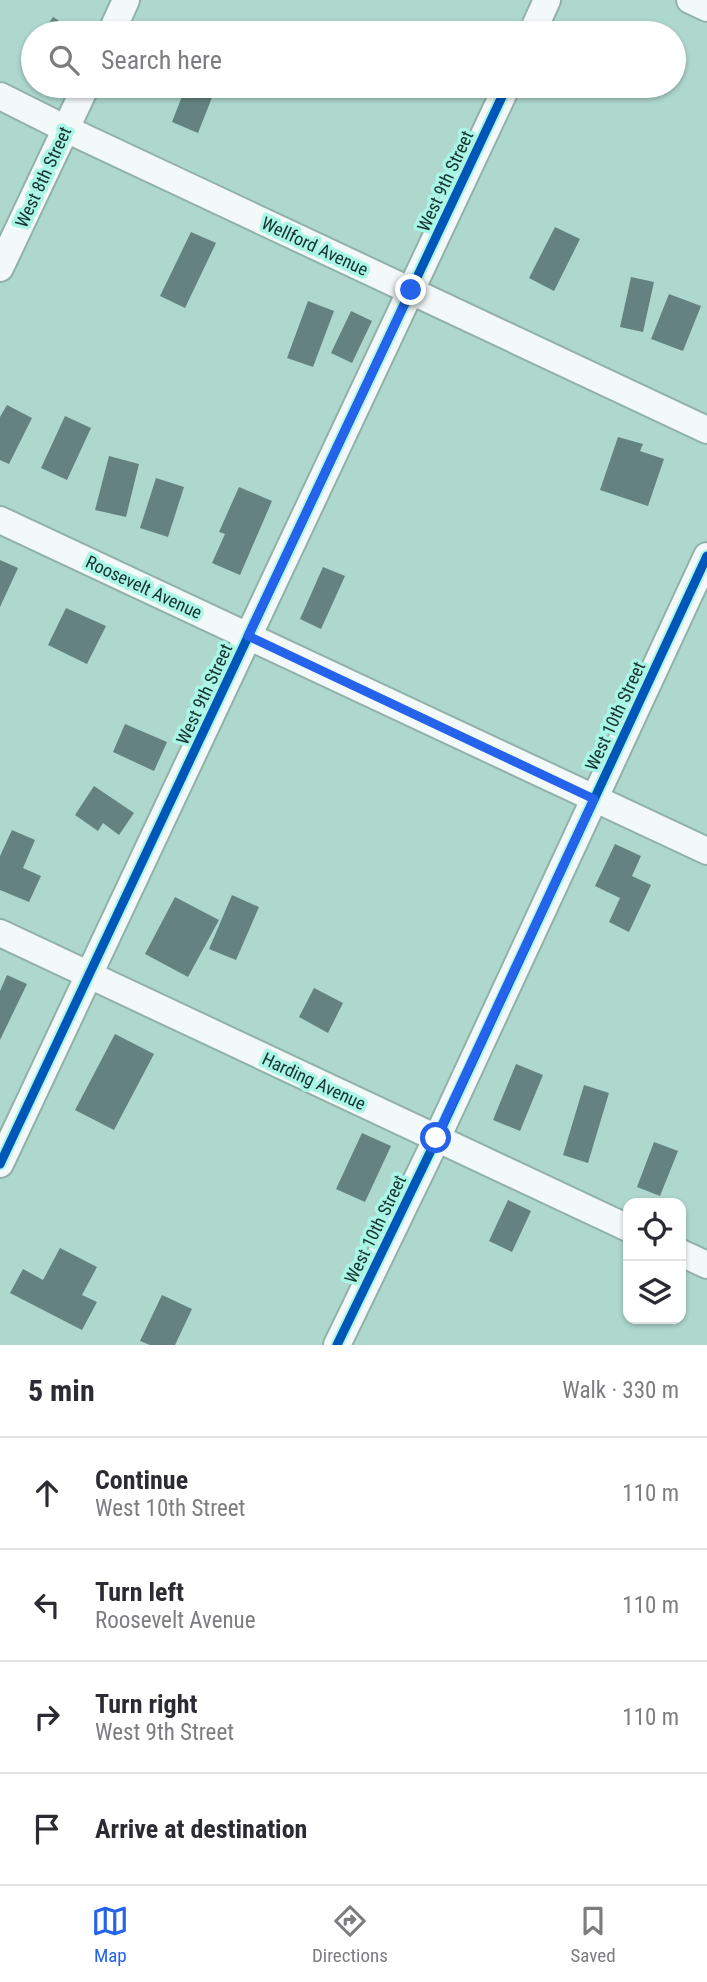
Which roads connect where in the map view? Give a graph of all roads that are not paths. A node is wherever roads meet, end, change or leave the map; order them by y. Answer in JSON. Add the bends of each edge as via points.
{"nodes":[{"id":1,"x":126,"y":0,"type":"edge"},
{"id":2,"x":547,"y":0,"type":"edge"},
{"id":3,"x":690,"y":0,"type":"edge"},
{"id":4,"x":707,"y":8,"type":"edge"},
{"id":5,"x":116,"y":21,"type":"edge"},
{"id":6,"x":537,"y":21,"type":"edge"},
{"id":7,"x":0,"y":96,"type":"edge"},
{"id":8,"x":80,"y":98,"type":"edge"},
{"id":9,"x":501,"y":98,"type":"edge"},
{"id":10,"x":66,"y":129,"type":"junction"},
{"id":11,"x":0,"y":268,"type":"edge"},
{"id":12,"x":411,"y":290,"type":"junction"},
{"id":13,"x":707,"y":430,"type":"edge"},
{"id":14,"x":0,"y":520,"type":"edge"},
{"id":15,"x":707,"y":556,"type":"edge"},
{"id":16,"x":248,"y":636,"type":"junction"},
{"id":17,"x":594,"y":799,"type":"junction"},
{"id":18,"x":707,"y":851,"type":"edge"},
{"id":19,"x":0,"y":933,"type":"edge"},
{"id":20,"x":90,"y":975,"type":"junction"},
{"id":21,"x":436,"y":1138,"type":"junction"},
{"id":22,"x":0,"y":1164,"type":"edge"},
{"id":23,"x":623,"y":1226,"type":"edge"},
{"id":24,"x":686,"y":1255,"type":"edge"},
{"id":25,"x":707,"y":1265,"type":"edge"},
{"id":26,"x":337,"y":1345,"type":"edge"}],
"edges":[{"from":1,"to":5,"type":"street"},
{"from":2,"to":6,"type":"street"},
{"from":3,"to":4,"type":"street"},
{"from":7,"to":10,"type":"street","name":"Wellford Avenue"},
{"from":8,"to":10,"type":"street","name":"West 8th Street"},
{"from":9,"to":12,"type":"street","name":"West 9th Street"},
{"from":10,"to":11,"type":"street","name":"West 8th Street"},
{"from":10,"to":12,"type":"street","name":"Wellford Avenue"},
{"from":12,"to":13,"type":"street","name":"Wellford Avenue"},
{"from":12,"to":16,"type":"street","name":"West 9th Street"},
{"from":14,"to":16,"type":"street","name":"Roosevelt Avenue"},
{"from":15,"to":17,"type":"street","name":"West 10th Street"},
{"from":16,"to":17,"type":"street","name":"Roosevelt Avenue"},
{"from":16,"to":20,"type":"street","name":"West 9th Street"},
{"from":17,"to":18,"type":"street","name":"Roosevelt Avenue"},
{"from":17,"to":21,"type":"street","name":"West 10th Street"},
{"from":19,"to":20,"type":"street","name":"Harding Avenue"},
{"from":20,"to":21,"type":"street","name":"Harding Avenue"},
{"from":20,"to":22,"type":"street","name":"West 9th Street"},
{"from":21,"to":23,"type":"street","name":"Harding Avenue"},
{"from":21,"to":26,"type":"street","name":"West 10th Street"},
{"from":24,"to":25,"type":"street"}]}
